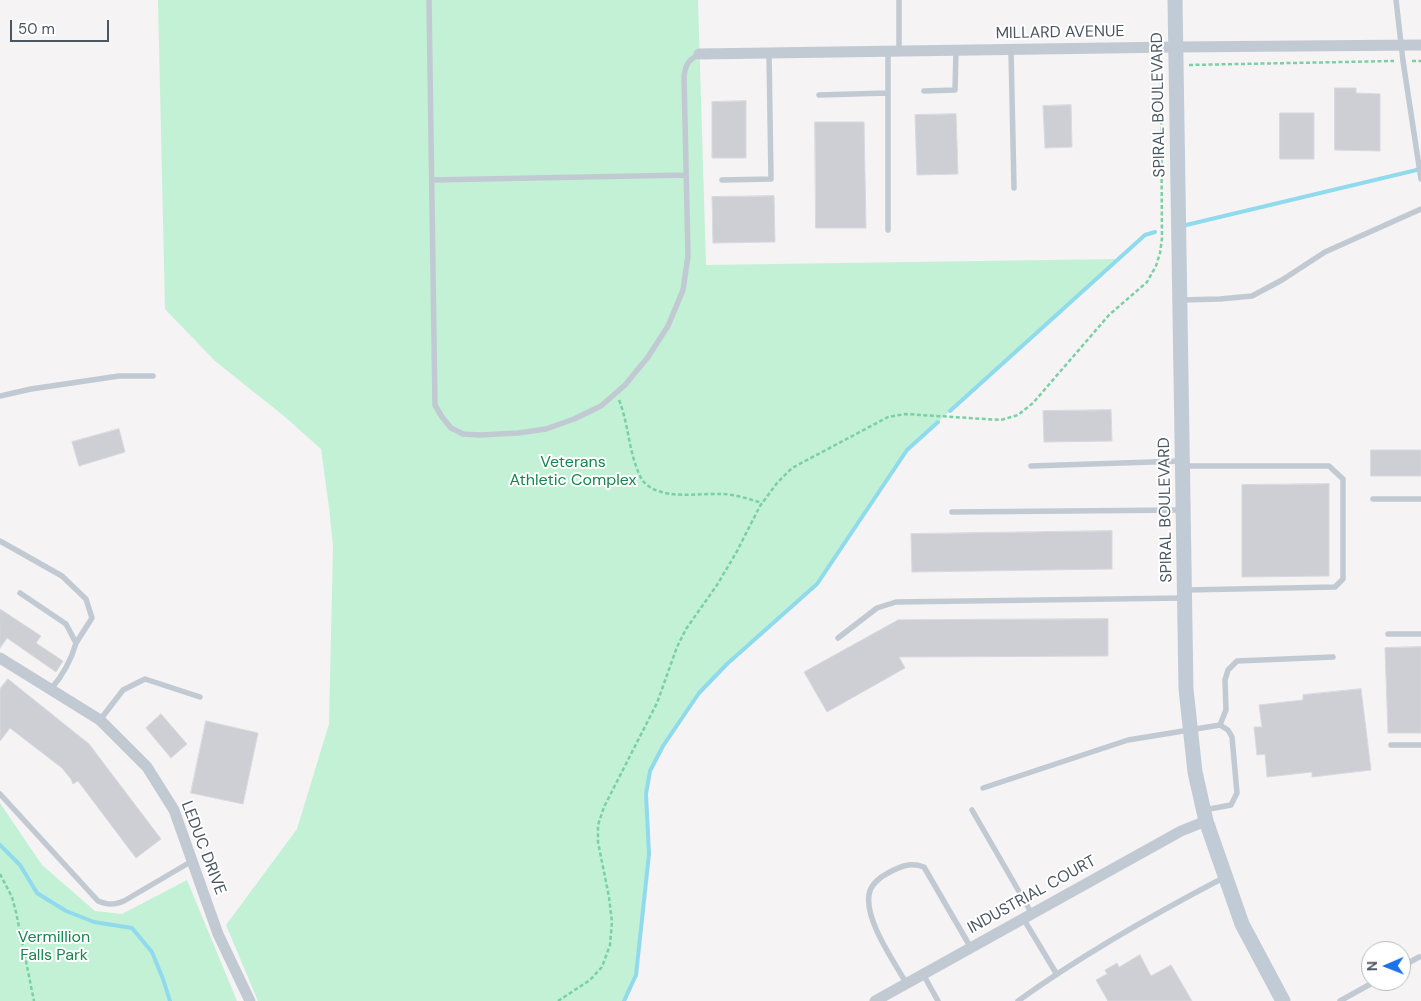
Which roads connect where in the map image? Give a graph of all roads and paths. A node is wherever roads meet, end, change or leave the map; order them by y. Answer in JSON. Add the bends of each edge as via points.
{"nodes":[{"id":1,"x":430,"y":0,"type":"edge"},
{"id":2,"x":899,"y":0,"type":"edge"},
{"id":3,"x":1175,"y":0,"type":"edge"},
{"id":4,"x":1396,"y":0,"type":"edge"},
{"id":5,"x":1421,"y":45,"type":"edge"},
{"id":6,"x":1402,"y":46,"type":"junction"},
{"id":7,"x":1176,"y":47,"type":"junction"},
{"id":8,"x":1011,"y":50,"type":"junction"},
{"id":9,"x":956,"y":51,"type":"junction"},
{"id":10,"x":894,"y":52,"type":"junction"},
{"id":11,"x":769,"y":53,"type":"junction"},
{"id":12,"x":699,"y":54,"type":"joint"},
{"id":13,"x":1403,"y":61,"type":"junction"},
{"id":14,"x":1421,"y":61,"type":"edge"},
{"id":15,"x":1176,"y":66,"type":"junction"},
{"id":16,"x":924,"y":91,"type":"dead end"},
{"id":17,"x":888,"y":93,"type":"junction"},
{"id":18,"x":819,"y":95,"type":"dead end"},
{"id":19,"x":686,"y":175,"type":"junction"},
{"id":20,"x":1421,"y":179,"type":"edge"},
{"id":21,"x":432,"y":180,"type":"junction"},
{"id":22,"x":722,"y":180,"type":"dead end"},
{"id":23,"x":1014,"y":188,"type":"dead end"},
{"id":24,"x":1421,"y":209,"type":"edge"},
{"id":25,"x":888,"y":230,"type":"dead end"},
{"id":26,"x":1180,"y":300,"type":"junction"},
{"id":27,"x":153,"y":376,"type":"dead end"},
{"id":28,"x":616,"y":392,"type":"junction"},
{"id":29,"x":0,"y":396,"type":"edge"},
{"id":30,"x":1182,"y":463,"type":"junction"},
{"id":31,"x":1031,"y":466,"type":"dead end"},
{"id":32,"x":1373,"y":499,"type":"dead end"},
{"id":33,"x":1421,"y":499,"type":"edge"},
{"id":34,"x":762,"y":504,"type":"junction"},
{"id":35,"x":1183,"y":510,"type":"junction"},
{"id":36,"x":952,"y":512,"type":"dead end"},
{"id":37,"x":0,"y":541,"type":"edge"},
{"id":38,"x":20,"y":593,"type":"dead end"},
{"id":39,"x":1184,"y":594,"type":"junction"},
{"id":40,"x":1388,"y":634,"type":"dead end"},
{"id":41,"x":1421,"y":634,"type":"edge"},
{"id":42,"x":838,"y":638,"type":"dead end"},
{"id":43,"x":76,"y":643,"type":"junction"},
{"id":44,"x":1333,"y":657,"type":"dead end"},
{"id":45,"x":0,"y":658,"type":"edge"},
{"id":46,"x":51,"y":689,"type":"junction"},
{"id":47,"x":200,"y":697,"type":"dead end"},
{"id":48,"x":100,"y":720,"type":"junction"},
{"id":49,"x":1220,"y":725,"type":"junction"},
{"id":50,"x":1190,"y":730,"type":"junction"},
{"id":51,"x":1391,"y":745,"type":"dead end"},
{"id":52,"x":1421,"y":745,"type":"edge"},
{"id":53,"x":983,"y":788,"type":"dead end"},
{"id":54,"x":0,"y":794,"type":"edge"},
{"id":55,"x":972,"y":810,"type":"dead end"},
{"id":56,"x":1204,"y":816,"type":"junction"},
{"id":57,"x":192,"y":861,"type":"junction"},
{"id":58,"x":0,"y":874,"type":"edge"},
{"id":59,"x":1225,"y":877,"type":"junction"},
{"id":60,"x":1028,"y":916,"type":"junction"},
{"id":61,"x":971,"y":948,"type":"junction"},
{"id":62,"x":1419,"y":957,"type":"dead end"},
{"id":63,"x":1411,"y":961,"type":"edge"},
{"id":64,"x":1056,"y":973,"type":"junction"},
{"id":65,"x":923,"y":974,"type":"junction"},
{"id":66,"x":906,"y":983,"type":"junction"},
{"id":67,"x":1361,"y":989,"type":"edge"},
{"id":68,"x":34,"y":1001,"type":"edge"},
{"id":69,"x":250,"y":1001,"type":"edge"},
{"id":70,"x":558,"y":1001,"type":"edge"},
{"id":71,"x":875,"y":1001,"type":"edge"},
{"id":72,"x":938,"y":1001,"type":"edge"},
{"id":73,"x":1018,"y":1001,"type":"edge"},
{"id":74,"x":1284,"y":1001,"type":"edge"},
{"id":75,"x":1340,"y":1001,"type":"edge"}],
"edges":[{"from":1,"to":21,"type":"lane"},
{"from":2,"to":10,"type":"lane"},
{"from":3,"to":7,"type":"street","name":"SPIRAL BOULEVARD"},
{"from":4,"to":6,"type":"lane"},
{"from":5,"to":6,"type":"street","name":"MILLARD AVENUE"},
{"from":6,"to":7,"type":"street","name":"MILLARD AVENUE"},
{"from":6,"to":13,"type":"lane"},
{"from":7,"to":8,"type":"street","name":"MILLARD AVENUE"},
{"from":7,"to":15,"type":"street","name":"SPIRAL BOULEVARD"},
{"from":8,"to":9,"type":"street","name":"MILLARD AVENUE"},
{"from":8,"to":23,"type":"lane"},
{"from":9,"to":10,"type":"street","name":"MILLARD AVENUE"},
{"from":9,"to":16,"type":"lane","via":[[955,90]]},
{"from":10,"to":11,"type":"street","name":"MILLARD AVENUE"},
{"from":10,"to":17,"type":"lane"},
{"from":11,"to":12,"type":"street","name":"MILLARD AVENUE"},
{"from":11,"to":22,"type":"lane","via":[[771,179]]},
{"from":12,"to":19,"type":"lane","via":[[690,60],[684,76]]},
{"from":13,"to":14,"type":"path"},
{"from":13,"to":15,"type":"path"},
{"from":13,"to":20,"type":"lane"},
{"from":15,"to":26,"type":"street","name":"SPIRAL BOULEVARD"},
{"from":15,"to":34,"type":"path","via":[[1169,66],[1161,83],[1162,238],[1156,266],[1147,282],[1109,315],[1033,403],[1018,415],[1001,420],[905,414],[888,417],[792,468]]},
{"from":17,"to":18,"type":"lane"},
{"from":17,"to":25,"type":"lane"},
{"from":19,"to":21,"type":"lane"},
{"from":19,"to":28,"type":"lane","via":[[688,256],[683,290],[668,326],[653,349]]},
{"from":21,"to":28,"type":"lane","via":[[435,405],[451,428],[463,434],[480,435],[546,429],[601,406]]},
{"from":24,"to":26,"type":"lane","via":[[1324,252],[1252,296]]},
{"from":26,"to":30,"type":"street","name":"SPIRAL BOULEVARD"},
{"from":27,"to":29,"type":"lane","via":[[119,376]]},
{"from":28,"to":34,"type":"path","via":[[634,460],[643,481],[657,492],[722,494]]},
{"from":30,"to":31,"type":"lane"},
{"from":30,"to":35,"type":"street","name":"SPIRAL BOULEVARD"},
{"from":30,"to":39,"type":"lane","via":[[1329,466],[1344,479],[1343,579],[1335,587]]},
{"from":32,"to":33,"type":"lane"},
{"from":34,"to":70,"type":"path","via":[[718,585],[686,629],[657,703],[604,807],[598,825],[598,842],[610,897],[610,945],[602,967],[590,980]]},
{"from":35,"to":36,"type":"lane"},
{"from":35,"to":39,"type":"street","name":"SPIRAL BOULEVARD"},
{"from":37,"to":43,"type":"lane","via":[[62,576],[86,599],[92,618]]},
{"from":38,"to":43,"type":"lane","via":[[66,624]]},
{"from":39,"to":42,"type":"lane","via":[[896,602],[878,608]]},
{"from":39,"to":50,"type":"street","name":"SPIRAL BOULEVARD"},
{"from":40,"to":41,"type":"lane"},
{"from":43,"to":46,"type":"lane","via":[[72,657]]},
{"from":44,"to":49,"type":"lane","via":[[1237,661],[1228,670],[1225,680],[1226,710]]},
{"from":45,"to":46,"type":"street","name":"LEDUC DRIVE"},
{"from":46,"to":48,"type":"street","name":"LEDUC DRIVE"},
{"from":47,"to":48,"type":"lane","via":[[145,679],[123,690]]},
{"from":48,"to":57,"type":"street","name":"LEDUC DRIVE","via":[[147,767],[174,810]]},
{"from":49,"to":50,"type":"lane"},
{"from":49,"to":56,"type":"lane","via":[[1232,737],[1238,793],[1231,805]]},
{"from":50,"to":53,"type":"lane","via":[[1128,740]]},
{"from":50,"to":56,"type":"street","name":"SPIRAL BOULEVARD"},
{"from":51,"to":52,"type":"lane"},
{"from":54,"to":57,"type":"lane","via":[[98,901],[106,904],[124,901]]},
{"from":55,"to":60,"type":"lane"},
{"from":56,"to":59,"type":"street","name":"SPIRAL BOULEVARD"},
{"from":56,"to":60,"type":"street","name":"INDUSTRIAL COURT"},
{"from":57,"to":69,"type":"street","name":"LEDUC DRIVE","via":[[218,934]]},
{"from":58,"to":68,"type":"path","via":[[12,897]]},
{"from":59,"to":64,"type":"lane","via":[[1165,908]]},
{"from":59,"to":74,"type":"street","name":"SPIRAL BOULEVARD","via":[[1242,924]]},
{"from":60,"to":61,"type":"street","name":"INDUSTRIAL COURT"},
{"from":60,"to":64,"type":"lane"},
{"from":61,"to":65,"type":"street","name":"INDUSTRIAL COURT"},
{"from":61,"to":66,"type":"lane","via":[[924,867],[903,865],[878,878],[869,894],[872,920]]},
{"from":62,"to":63,"type":"lane"},
{"from":64,"to":73,"type":"lane"},
{"from":65,"to":66,"type":"street","name":"INDUSTRIAL COURT"},
{"from":65,"to":72,"type":"lane"},
{"from":66,"to":71,"type":"street","name":"INDUSTRIAL COURT"},
{"from":67,"to":75,"type":"lane"}]}
